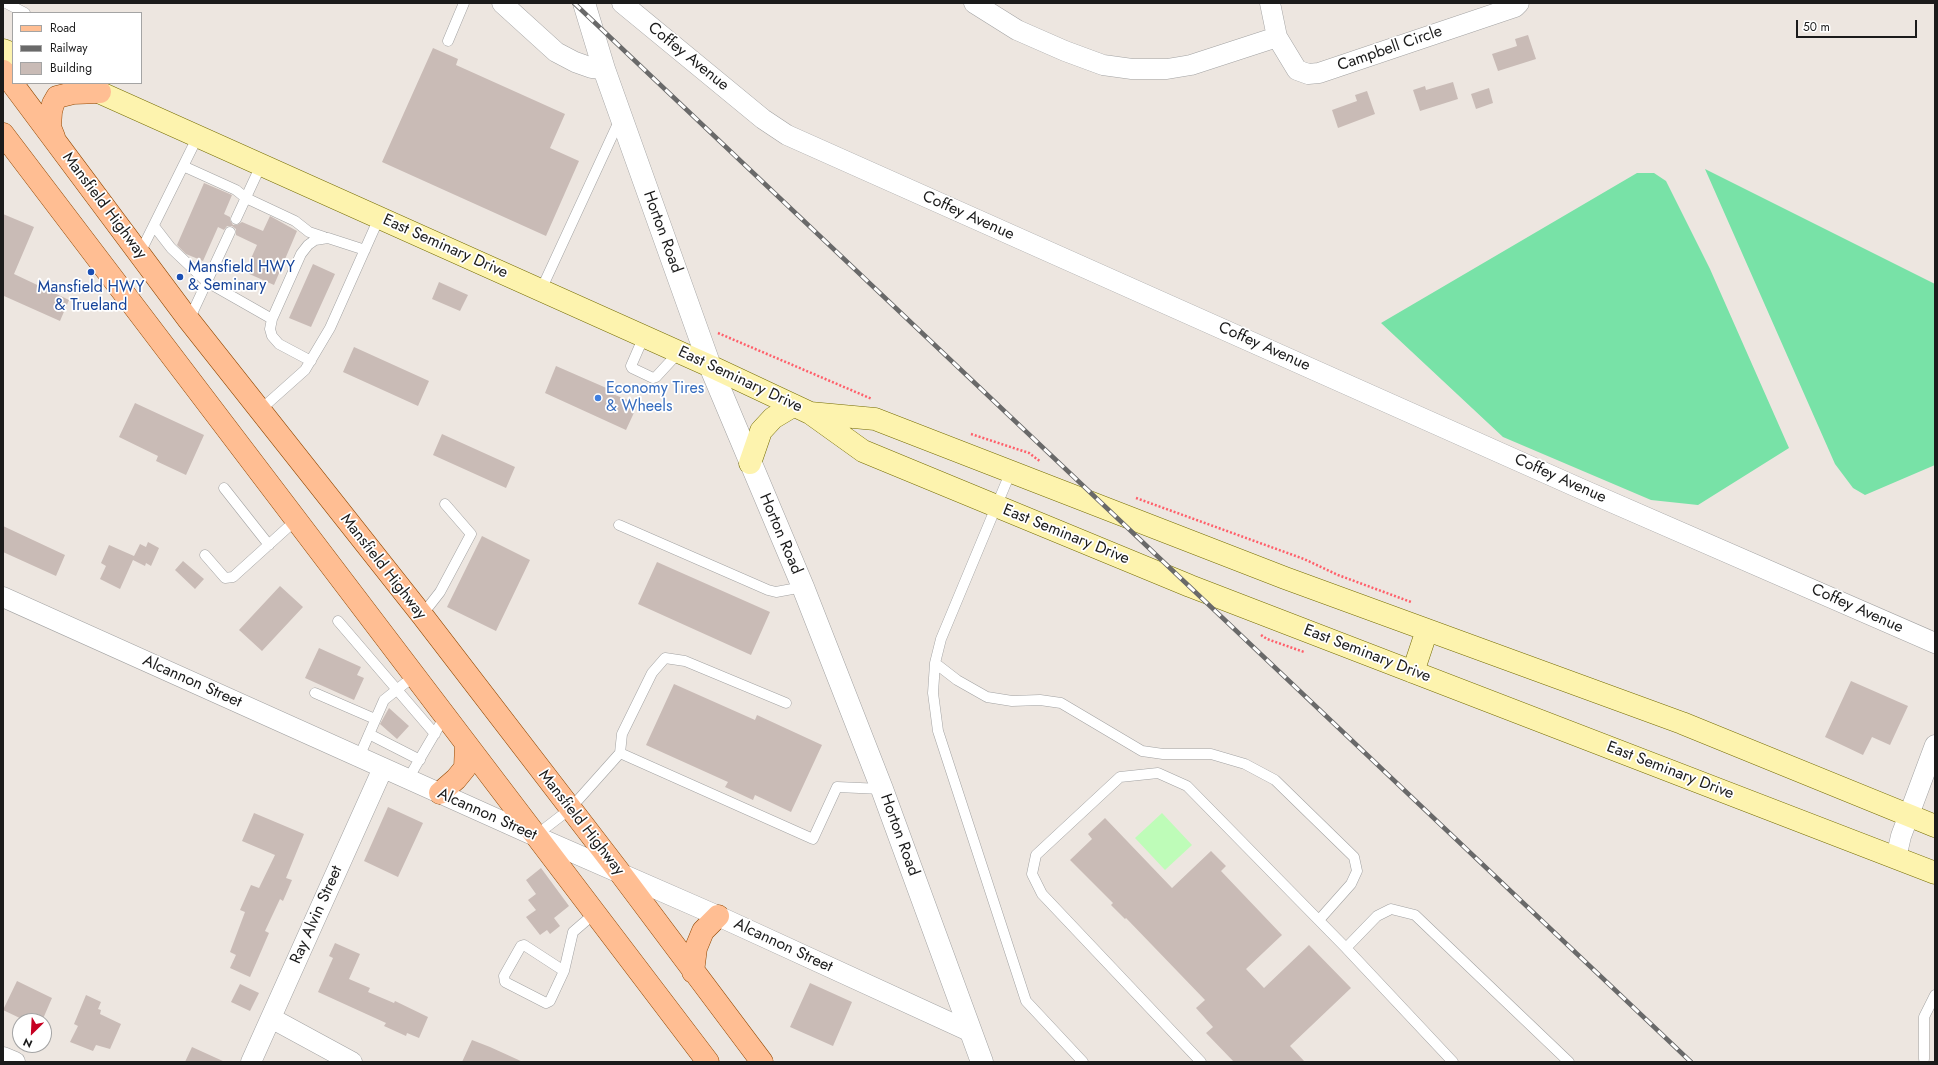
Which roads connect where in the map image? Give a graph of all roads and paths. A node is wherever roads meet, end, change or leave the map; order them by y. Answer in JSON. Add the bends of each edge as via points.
{"nodes":[{"id":1,"x":6,"y":3,"type":"edge"},
{"id":2,"x":464,"y":3,"type":"edge"},
{"id":3,"x":502,"y":3,"type":"edge"},
{"id":4,"x":584,"y":3,"type":"edge"},
{"id":5,"x":622,"y":3,"type":"edge"},
{"id":6,"x":974,"y":3,"type":"edge"},
{"id":7,"x":1270,"y":3,"type":"edge"},
{"id":8,"x":1519,"y":3,"type":"edge"},
{"id":9,"x":23,"y":12,"type":"edge"},
{"id":10,"x":1277,"y":37,"type":"junction"},
{"id":11,"x":448,"y":40,"type":"dead end"},
{"id":12,"x":604,"y":69,"type":"junction"},
{"id":13,"x":3,"y":72,"type":"edge"},
{"id":14,"x":12,"y":84,"type":"edge"},
{"id":15,"x":12,"y":84,"type":"edge"},
{"id":16,"x":80,"y":84,"type":"edge"},
{"id":17,"x":100,"y":92,"type":"junction"},
{"id":18,"x":621,"y":116,"type":"junction"},
{"id":19,"x":3,"y":134,"type":"edge"},
{"id":20,"x":198,"y":136,"type":"junction"},
{"id":21,"x":54,"y":138,"type":"junction"},
{"id":22,"x":261,"y":165,"type":"junction"},
{"id":23,"x":184,"y":166,"type":"junction"},
{"id":24,"x":246,"y":198,"type":"junction"},
{"id":25,"x":380,"y":218,"type":"junction"},
{"id":26,"x":236,"y":219,"type":"dead end"},
{"id":27,"x":154,"y":226,"type":"junction"},
{"id":28,"x":230,"y":232,"type":"dead end"},
{"id":29,"x":328,"y":238,"type":"junction"},
{"id":30,"x":365,"y":250,"type":"junction"},
{"id":31,"x":140,"y":253,"type":"junction"},
{"id":32,"x":207,"y":282,"type":"junction"},
{"id":33,"x":540,"y":290,"type":"junction"},
{"id":34,"x":272,"y":319,"type":"junction"},
{"id":35,"x":189,"y":320,"type":"junction"},
{"id":36,"x":718,"y":333,"type":"dead end"},
{"id":37,"x":644,"y":336,"type":"junction"},
{"id":38,"x":679,"y":352,"type":"junction"},
{"id":39,"x":311,"y":361,"type":"junction"},
{"id":40,"x":710,"y":366,"type":"junction"},
{"id":41,"x":876,"y":400,"type":"dead end"},
{"id":42,"x":802,"y":409,"type":"junction"},
{"id":43,"x":259,"y":411,"type":"junction"},
{"id":44,"x":970,"y":434,"type":"dead end"},
{"id":45,"x":750,"y":462,"type":"junction"},
{"id":46,"x":1047,"y":466,"type":"dead end"},
{"id":47,"x":1011,"y":471,"type":"junction"},
{"id":48,"x":224,"y":488,"type":"dead end"},
{"id":49,"x":1133,"y":497,"type":"dead end"},
{"id":50,"x":445,"y":504,"type":"dead end"},
{"id":51,"x":996,"y":506,"type":"junction"},
{"id":52,"x":296,"y":520,"type":"junction"},
{"id":53,"x":619,"y":525,"type":"dead end"},
{"id":54,"x":269,"y":545,"type":"junction"},
{"id":55,"x":205,"y":555,"type":"dead end"},
{"id":56,"x":803,"y":587,"type":"junction"},
{"id":57,"x":3,"y":597,"type":"edge"},
{"id":58,"x":1418,"y":605,"type":"dead end"},
{"id":59,"x":422,"y":615,"type":"junction"},
{"id":60,"x":338,"y":621,"type":"dead end"},
{"id":61,"x":1427,"y":630,"type":"junction"},
{"id":62,"x":1935,"y":643,"type":"edge"},
{"id":63,"x":934,"y":663,"type":"junction"},
{"id":64,"x":1413,"y":672,"type":"junction"},
{"id":65,"x":414,"y":676,"type":"junction"},
{"id":66,"x":396,"y":690,"type":"junction"},
{"id":67,"x":315,"y":693,"type":"dead end"},
{"id":68,"x":786,"y":703,"type":"dead end"},
{"id":69,"x":375,"y":719,"type":"junction"},
{"id":70,"x":440,"y":725,"type":"junction"},
{"id":71,"x":369,"y":734,"type":"junction"},
{"id":72,"x":466,"y":744,"type":"junction"},
{"id":73,"x":1935,"y":746,"type":"edge"},
{"id":74,"x":620,"y":753,"type":"junction"},
{"id":75,"x":359,"y":757,"type":"junction"},
{"id":76,"x":420,"y":760,"type":"junction"},
{"id":77,"x":383,"y":768,"type":"junction"},
{"id":78,"x":408,"y":779,"type":"junction"},
{"id":79,"x":882,"y":788,"type":"junction"},
{"id":80,"x":440,"y":793,"type":"junction"},
{"id":81,"x":570,"y":809,"type":"junction"},
{"id":82,"x":1910,"y":815,"type":"junction"},
{"id":83,"x":1935,"y":826,"type":"edge"},
{"id":84,"x":535,"y":836,"type":"junction"},
{"id":85,"x":1896,"y":858,"type":"junction"},
{"id":86,"x":621,"y":874,"type":"junction"},
{"id":87,"x":1935,"y":874,"type":"edge"},
{"id":88,"x":595,"y":914,"type":"junction"},
{"id":89,"x":718,"y":916,"type":"junction"},
{"id":90,"x":1319,"y":920,"type":"junction"},
{"id":91,"x":1346,"y":948,"type":"junction"},
{"id":92,"x":564,"y":971,"type":"junction"},
{"id":93,"x":693,"y":972,"type":"junction"},
{"id":94,"x":1935,"y":995,"type":"edge"},
{"id":95,"x":271,"y":1018,"type":"junction"},
{"id":96,"x":971,"y":1032,"type":"junction"},
{"id":97,"x":3,"y":1057,"type":"edge"},
{"id":98,"x":1924,"y":1059,"type":"dead end"},
{"id":99,"x":14,"y":1062,"type":"edge"},
{"id":100,"x":251,"y":1062,"type":"edge"},
{"id":101,"x":352,"y":1062,"type":"edge"},
{"id":102,"x":708,"y":1062,"type":"edge"},
{"id":103,"x":762,"y":1062,"type":"edge"},
{"id":104,"x":982,"y":1062,"type":"edge"},
{"id":105,"x":1083,"y":1062,"type":"edge"},
{"id":106,"x":1201,"y":1062,"type":"edge"},
{"id":107,"x":1453,"y":1062,"type":"edge"},
{"id":108,"x":1569,"y":1062,"type":"edge"}],
"edges":[{"from":1,"to":9,"type":"lane"},
{"from":2,"to":11,"type":"lane"},
{"from":3,"to":12,"type":"street","via":[[556,52],[575,62]]},
{"from":4,"to":12,"type":"street","name":"Horton Road"},
{"from":5,"to":62,"type":"street","name":"Coffey Avenue","via":[[763,119],[787,135],[1579,488]]},
{"from":6,"to":10,"type":"street","via":[[1017,30],[1065,51],[1104,65],[1132,70],[1191,65]]},
{"from":7,"to":10,"type":"street","name":"Campbell Circle"},
{"from":8,"to":10,"type":"street","name":"Campbell Circle","via":[[1515,7],[1319,73],[1308,74],[1297,70]]},
{"from":12,"to":18,"type":"street","name":"Horton Road"},
{"from":13,"to":15,"type":"main road","name":"Mansfield Highway"},
{"from":14,"to":21,"type":"main road","name":"Mansfield Highway"},
{"from":16,"to":17,"type":"main road","name":"East Seminary Drive"},
{"from":17,"to":20,"type":"main road","name":"East Seminary Drive"},
{"from":17,"to":21,"type":"main road","via":[[73,93],[57,97],[50,112],[50,127]]},
{"from":18,"to":33,"type":"lane"},
{"from":18,"to":40,"type":"street","name":"Horton Road"},
{"from":19,"to":52,"type":"main road"},
{"from":20,"to":22,"type":"main road","name":"East Seminary Drive"},
{"from":20,"to":23,"type":"lane"},
{"from":21,"to":31,"type":"main road","name":"Mansfield Highway"},
{"from":22,"to":24,"type":"lane"},
{"from":22,"to":25,"type":"main road","name":"East Seminary Drive"},
{"from":23,"to":24,"type":"lane","via":[[236,190]]},
{"from":23,"to":27,"type":"lane"},
{"from":24,"to":26,"type":"lane"},
{"from":24,"to":29,"type":"lane","via":[[295,221],[309,232]]},
{"from":25,"to":30,"type":"lane"},
{"from":25,"to":33,"type":"main road","name":"East Seminary Drive"},
{"from":27,"to":31,"type":"lane"},
{"from":27,"to":32,"type":"lane","via":[[171,248]]},
{"from":28,"to":32,"type":"lane"},
{"from":29,"to":30,"type":"lane"},
{"from":29,"to":34,"type":"lane","via":[[315,240],[301,254]]},
{"from":30,"to":39,"type":"lane","via":[[330,328]]},
{"from":31,"to":35,"type":"main road","name":"Mansfield Highway"},
{"from":32,"to":34,"type":"lane"},
{"from":32,"to":35,"type":"lane"},
{"from":33,"to":37,"type":"main road","name":"East Seminary Drive"},
{"from":34,"to":39,"type":"lane","via":[[270,329],[279,344]]},
{"from":35,"to":43,"type":"main road","name":"Mansfield Highway"},
{"from":36,"to":41,"type":"path"},
{"from":37,"to":38,"type":"main road","name":"East Seminary Drive"},
{"from":37,"to":38,"type":"lane","via":[[631,366],[653,378]]},
{"from":38,"to":40,"type":"main road","name":"East Seminary Drive"},
{"from":39,"to":43,"type":"lane","via":[[305,370]]},
{"from":40,"to":42,"type":"main road","name":"East Seminary Drive"},
{"from":40,"to":45,"type":"street","name":"Horton Road"},
{"from":42,"to":45,"type":"main road","via":[[773,418],[761,430]]},
{"from":42,"to":47,"type":"main road","name":"East Seminary Drive","via":[[875,418]]},
{"from":42,"to":51,"type":"main road","name":"East Seminary Drive","via":[[863,451]]},
{"from":43,"to":59,"type":"main road","name":"Mansfield Highway"},
{"from":44,"to":46,"type":"path","via":[[1029,453]]},
{"from":45,"to":56,"type":"street","name":"Horton Road"},
{"from":47,"to":51,"type":"lane"},
{"from":47,"to":61,"type":"main road","name":"East Seminary Drive","via":[[1285,578]]},
{"from":48,"to":54,"type":"lane"},
{"from":49,"to":58,"type":"path","via":[[1304,559],[1338,575]]},
{"from":50,"to":59,"type":"lane","via":[[471,534],[440,592]]},
{"from":51,"to":63,"type":"lane","via":[[941,639]]},
{"from":51,"to":64,"type":"main road","name":"East Seminary Drive","via":[[1190,586]]},
{"from":52,"to":54,"type":"lane"},
{"from":52,"to":65,"type":"main road"},
{"from":53,"to":56,"type":"lane","via":[[768,590],[776,592]]},
{"from":54,"to":55,"type":"lane","via":[[233,578],[225,578]]},
{"from":56,"to":79,"type":"street","name":"Horton Road"},
{"from":57,"to":75,"type":"street","name":"Alcannon Street"},
{"from":59,"to":81,"type":"main road","name":"Mansfield Highway"},
{"from":60,"to":66,"type":"lane"},
{"from":61,"to":64,"type":"main road"},
{"from":61,"to":82,"type":"main road","name":"East Seminary Drive","via":[[1682,723]]},
{"from":63,"to":90,"type":"lane","via":[[987,697],[1061,703],[1142,751],[1163,754],[1211,754],[1245,764],[1275,780],[1354,857],[1357,871],[1351,884]]},
{"from":63,"to":105,"type":"lane","via":[[933,693],[938,731],[1026,1002]]},
{"from":64,"to":85,"type":"main road","name":"East Seminary Drive"},
{"from":65,"to":66,"type":"lane"},
{"from":65,"to":70,"type":"main road"},
{"from":66,"to":69,"type":"lane","via":[[384,700]]},
{"from":66,"to":70,"type":"lane"},
{"from":67,"to":69,"type":"lane"},
{"from":68,"to":74,"type":"lane","via":[[685,661],[665,658],[652,673],[622,734]]},
{"from":69,"to":71,"type":"lane"},
{"from":70,"to":72,"type":"main road"},
{"from":70,"to":76,"type":"lane"},
{"from":71,"to":75,"type":"lane"},
{"from":71,"to":76,"type":"lane"},
{"from":72,"to":80,"type":"main road","via":[[465,768]]},
{"from":72,"to":84,"type":"main road"},
{"from":73,"to":82,"type":"street"},
{"from":74,"to":79,"type":"lane","via":[[813,839],[837,787]]},
{"from":74,"to":81,"type":"lane"},
{"from":75,"to":77,"type":"street","name":"Alcannon Street"},
{"from":76,"to":78,"type":"lane"},
{"from":77,"to":78,"type":"street","name":"Alcannon Street"},
{"from":77,"to":95,"type":"street","name":"Ray Alvin Street"},
{"from":78,"to":80,"type":"street","name":"Alcannon Street"},
{"from":79,"to":96,"type":"street","name":"Horton Road"},
{"from":80,"to":84,"type":"street","name":"Alcannon Street"},
{"from":81,"to":84,"type":"lane"},
{"from":81,"to":86,"type":"main road","name":"Mansfield Highway"},
{"from":82,"to":83,"type":"main road","name":"East Seminary Drive"},
{"from":82,"to":85,"type":"street","via":[[1901,836]]},
{"from":84,"to":86,"type":"street","name":"Alcannon Street"},
{"from":84,"to":88,"type":"main road"},
{"from":85,"to":87,"type":"main road","name":"East Seminary Drive"},
{"from":86,"to":89,"type":"street","name":"Alcannon Street"},
{"from":86,"to":93,"type":"main road","name":"Mansfield Highway"},
{"from":88,"to":92,"type":"lane","via":[[573,932]]},
{"from":88,"to":102,"type":"main road"},
{"from":89,"to":93,"type":"main road","via":[[703,931],[696,948]]},
{"from":89,"to":96,"type":"street","name":"Alcannon Street"},
{"from":90,"to":91,"type":"lane"},
{"from":90,"to":106,"type":"lane","via":[[1187,786],[1158,773],[1120,778],[1036,855],[1032,874],[1042,894]]},
{"from":91,"to":107,"type":"lane"},
{"from":91,"to":108,"type":"lane","via":[[1377,916],[1391,909],[1415,915]]},
{"from":92,"to":92,"type":"lane","via":[[550,1001],[546,1003],[505,982],[504,976],[524,945]]},
{"from":93,"to":103,"type":"main road","name":"Mansfield Highway"},
{"from":94,"to":98,"type":"lane","via":[[1924,1017]]},
{"from":95,"to":100,"type":"street","name":"Ray Alvin Street"},
{"from":95,"to":101,"type":"street"},
{"from":96,"to":104,"type":"street","name":"Horton Road"},
{"from":97,"to":99,"type":"street"}]}
